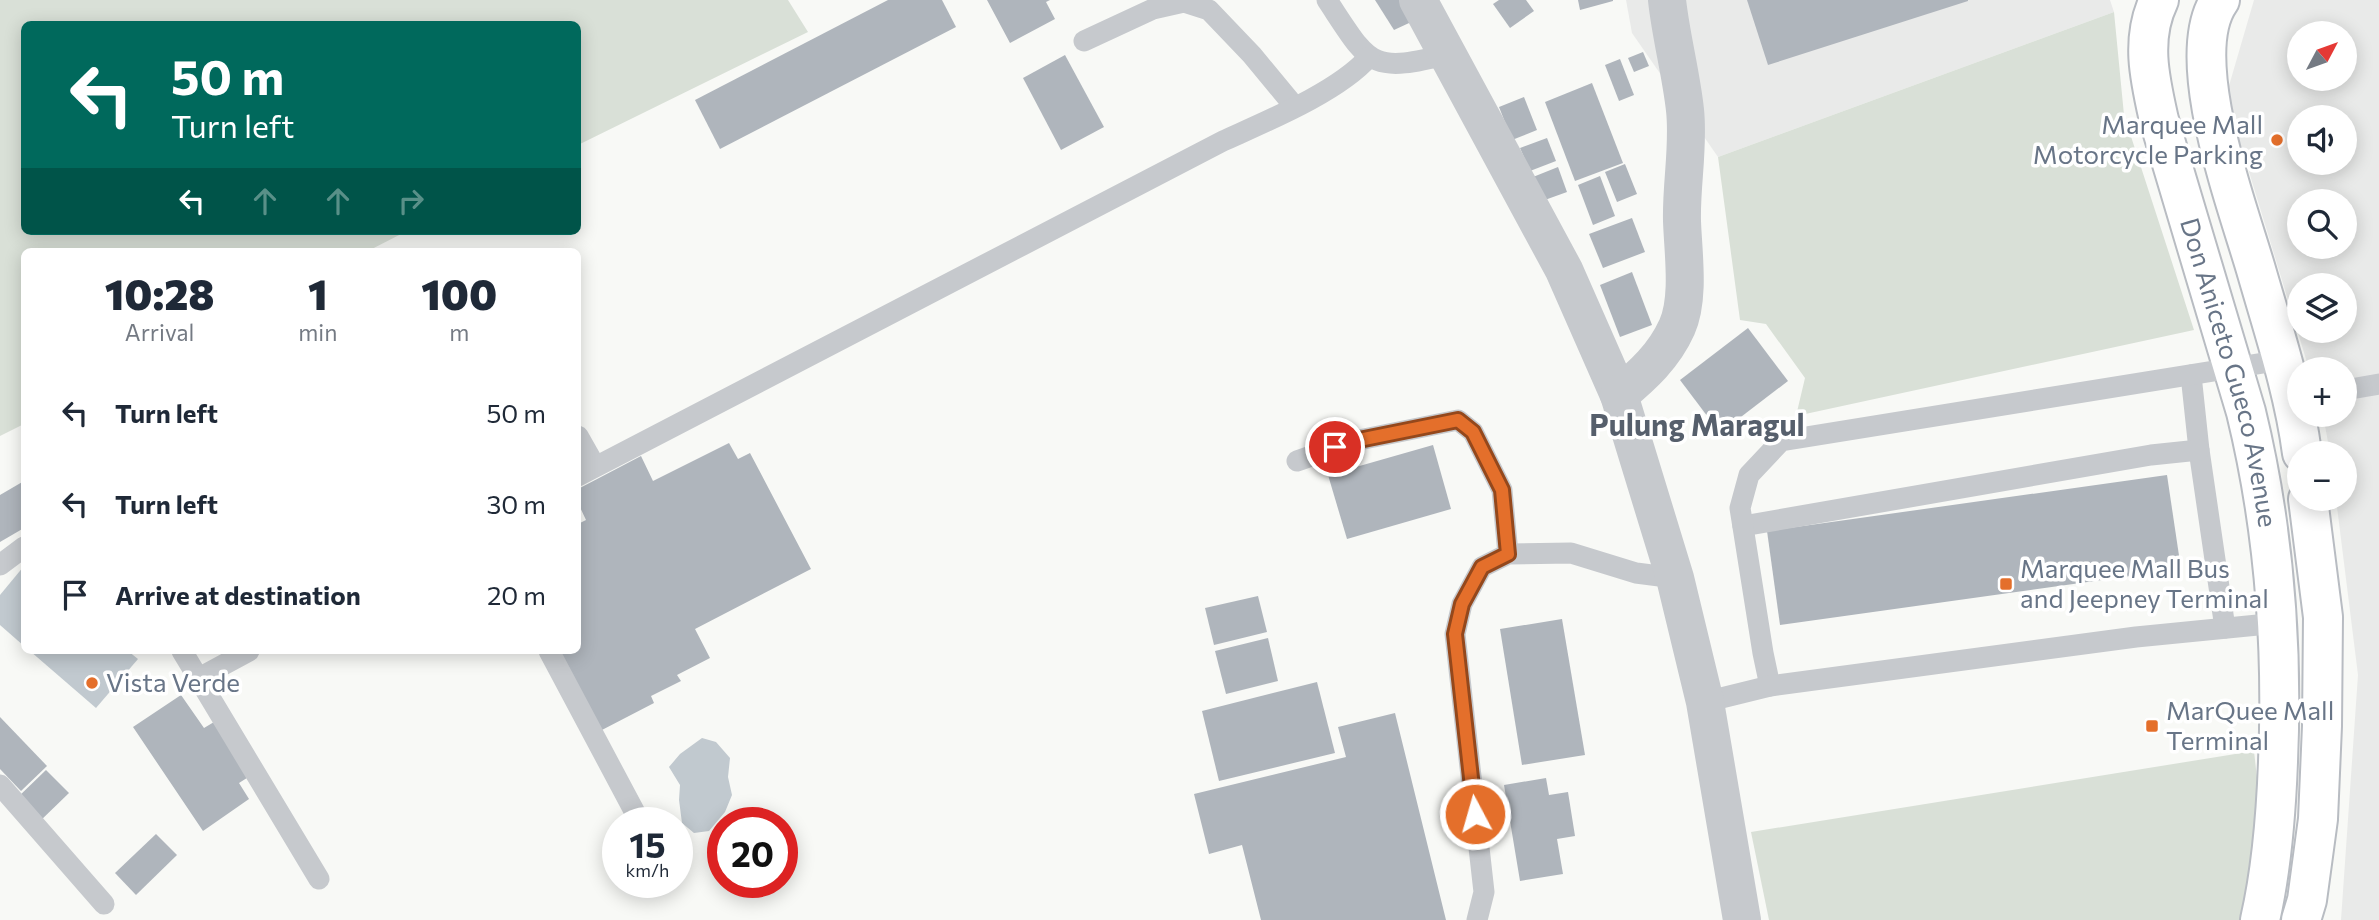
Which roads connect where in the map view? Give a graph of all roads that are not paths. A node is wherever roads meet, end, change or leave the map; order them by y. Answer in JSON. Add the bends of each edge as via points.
{"nodes":[{"id":1,"x":1327,"y":0,"type":"edge"},
{"id":2,"x":1418,"y":0,"type":"edge"},
{"id":3,"x":1667,"y":0,"type":"edge"},
{"id":4,"x":2159,"y":0,"type":"edge"},
{"id":5,"x":2220,"y":0,"type":"edge"},
{"id":6,"x":1084,"y":41,"type":"dead end"},
{"id":7,"x":1449,"y":54,"type":"junction"},
{"id":8,"x":1369,"y":57,"type":"junction"},
{"id":9,"x":1295,"y":107,"type":"junction"},
{"id":10,"x":2283,"y":360,"type":"junction"},
{"id":11,"x":2233,"y":367,"type":"junction"},
{"id":12,"x":2287,"y":373,"type":"edge"},
{"id":13,"x":2191,"y":375,"type":"junction"},
{"id":14,"x":2379,"y":384,"type":"edge"},
{"id":15,"x":2357,"y":388,"type":"edge"},
{"id":16,"x":1619,"y":395,"type":"junction"},
{"id":17,"x":581,"y":449,"type":"edge"},
{"id":18,"x":2199,"y":450,"type":"junction"},
{"id":19,"x":1297,"y":461,"type":"dead end"},
{"id":20,"x":586,"y":471,"type":"edge"},
{"id":21,"x":2310,"y":511,"type":"edge"},
{"id":22,"x":1743,"y":526,"type":"junction"},
{"id":23,"x":21,"y":549,"type":"edge"},
{"id":24,"x":1508,"y":554,"type":"junction"},
{"id":25,"x":0,"y":565,"type":"edge"},
{"id":26,"x":1675,"y":578,"type":"junction"},
{"id":27,"x":2278,"y":624,"type":"junction"},
{"id":28,"x":2225,"y":628,"type":"junction"},
{"id":29,"x":184,"y":654,"type":"edge"},
{"id":30,"x":243,"y":654,"type":"edge"},
{"id":31,"x":551,"y":654,"type":"edge"},
{"id":32,"x":199,"y":678,"type":"junction"},
{"id":33,"x":1770,"y":686,"type":"junction"},
{"id":34,"x":1705,"y":702,"type":"junction"},
{"id":35,"x":0,"y":785,"type":"edge"},
{"id":36,"x":632,"y":807,"type":"edge"},
{"id":37,"x":319,"y":879,"type":"dead end"},
{"id":38,"x":104,"y":904,"type":"dead end"},
{"id":39,"x":1477,"y":920,"type":"edge"},
{"id":40,"x":1742,"y":920,"type":"edge"},
{"id":41,"x":2260,"y":920,"type":"edge"},
{"id":42,"x":2301,"y":920,"type":"edge"}],
"edges":[{"from":1,"to":8,"type":"lane"},
{"from":2,"to":7,"type":"street"},
{"from":3,"to":16,"type":"street","via":[[1686,111],[1682,305],[1679,324],[1665,350]]},
{"from":4,"to":11,"type":"main road","name":"Don Aniceto Gueco Avenue","via":[[2147,44],[2149,79]]},
{"from":5,"to":10,"type":"main road","name":"Don Aniceto Gueco Avenue","via":[[2207,25],[2205,48],[2213,115],[2220,154]]},
{"from":6,"to":9,"type":"lane","via":[[1153,9],[1184,2],[1209,10]]},
{"from":7,"to":8,"type":"lane","via":[[1398,65]]},
{"from":7,"to":16,"type":"street","via":[[1564,270]]},
{"from":8,"to":9,"type":"lane","via":[[1356,71]]},
{"from":9,"to":20,"type":"lane"},
{"from":10,"to":11,"type":"lane"},
{"from":10,"to":12,"type":"main road","name":"Don Aniceto Gueco Avenue"},
{"from":11,"to":13,"type":"lane"},
{"from":11,"to":27,"type":"main road","name":"Don Aniceto Gueco Avenue","via":[[2258,461]]},
{"from":13,"to":18,"type":"lane"},
{"from":13,"to":22,"type":"lane","via":[[1781,441],[1749,475],[1740,508]]},
{"from":14,"to":15,"type":"lane"},
{"from":16,"to":26,"type":"street"},
{"from":17,"to":20,"type":"lane"},
{"from":18,"to":22,"type":"lane"},
{"from":18,"to":28,"type":"lane"},
{"from":19,"to":24,"type":"lane","via":[[1354,441],[1458,420],[1473,432],[1502,490]]},
{"from":21,"to":42,"type":"main road","name":"Don Aniceto Gueco Avenue","via":[[2323,617],[2322,726],[2318,819]]},
{"from":22,"to":33,"type":"lane"},
{"from":23,"to":25,"type":"lane"},
{"from":24,"to":26,"type":"lane","via":[[1571,553],[1636,573]]},
{"from":24,"to":39,"type":"lane","via":[[1482,567],[1462,604],[1455,634],[1484,892]]},
{"from":26,"to":34,"type":"street"},
{"from":27,"to":28,"type":"lane"},
{"from":27,"to":41,"type":"main road","name":"Don Aniceto Gueco Avenue","via":[[2277,802],[2270,878]]},
{"from":28,"to":33,"type":"lane"},
{"from":29,"to":32,"type":"lane"},
{"from":30,"to":32,"type":"lane"},
{"from":31,"to":36,"type":"lane"},
{"from":32,"to":37,"type":"lane"},
{"from":33,"to":34,"type":"lane"},
{"from":34,"to":40,"type":"street"},
{"from":35,"to":38,"type":"lane"}]}
